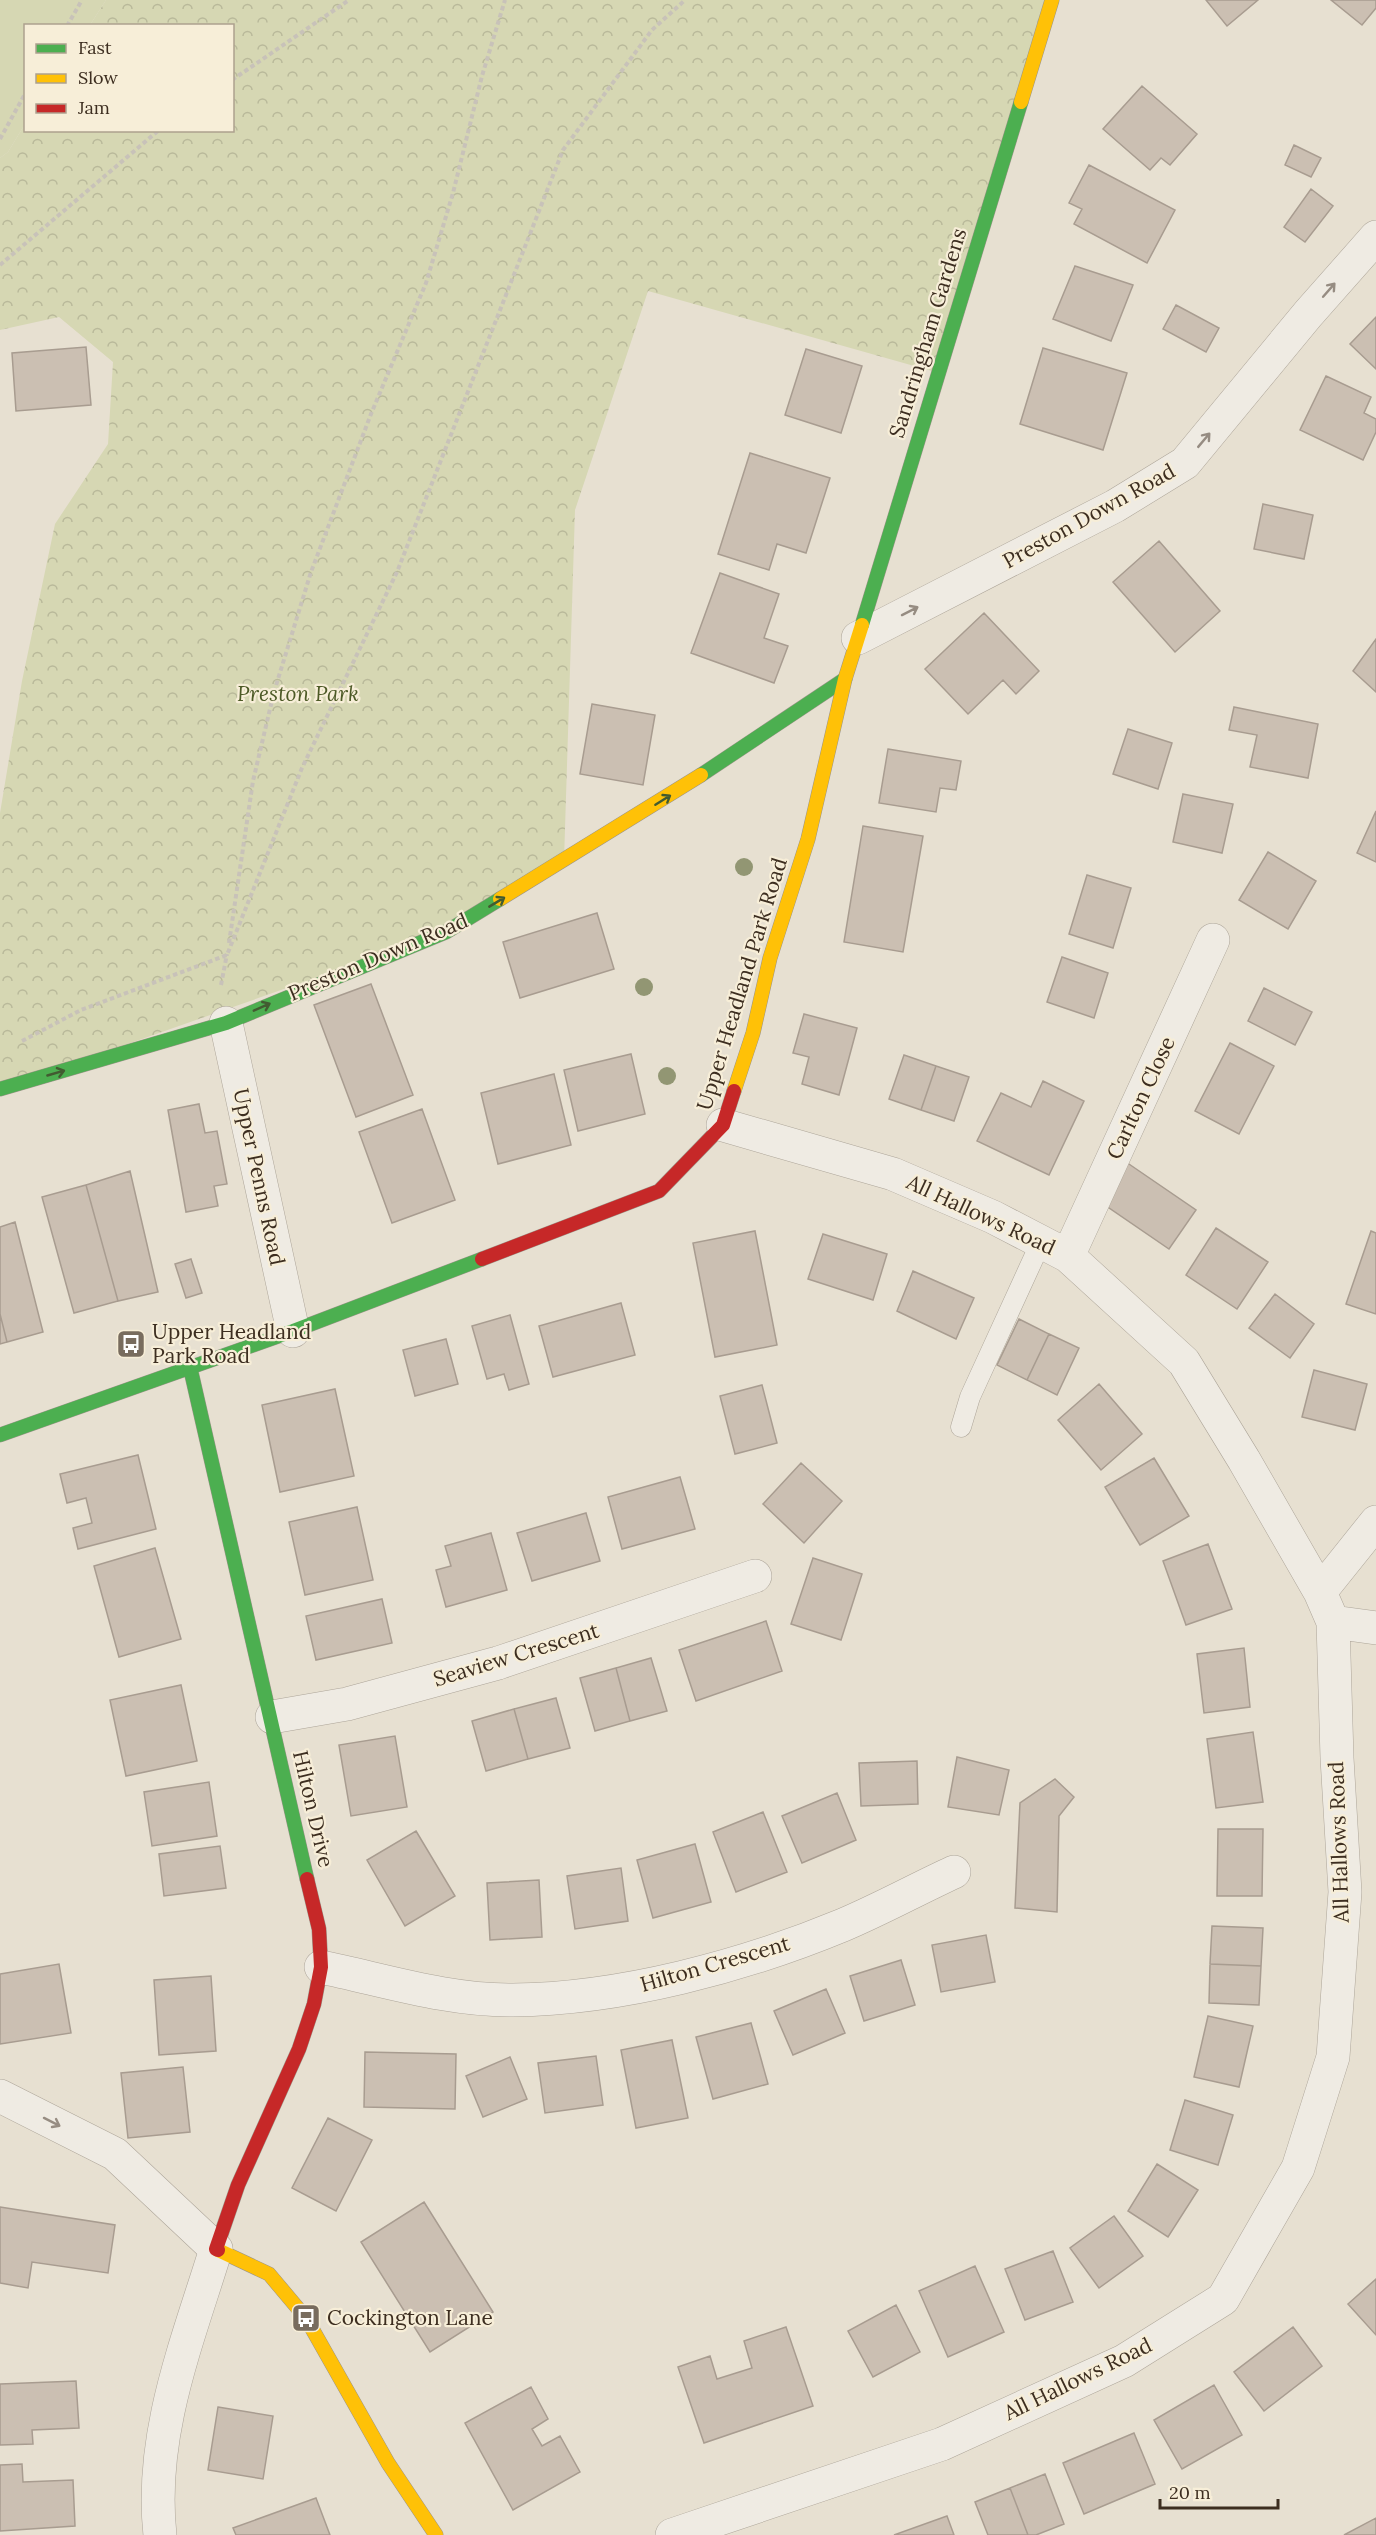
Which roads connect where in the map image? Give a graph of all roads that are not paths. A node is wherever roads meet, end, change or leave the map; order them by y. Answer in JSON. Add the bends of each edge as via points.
{"nodes":[{"id":1,"x":1052,"y":0,"type":"edge"},
{"id":2,"x":1376,"y":237,"type":"edge"},
{"id":3,"x":858,"y":638,"type":"junction"},
{"id":4,"x":845,"y":679,"type":"junction"},
{"id":5,"x":1214,"y":940,"type":"dead end"},
{"id":6,"x":226,"y":1023,"type":"junction"},
{"id":7,"x":0,"y":1089,"type":"edge"},
{"id":8,"x":723,"y":1125,"type":"junction"},
{"id":9,"x":1054,"y":1249,"type":"junction"},
{"id":10,"x":293,"y":1330,"type":"junction"},
{"id":11,"x":190,"y":1367,"type":"junction"},
{"id":12,"x":961,"y":1427,"type":"dead end"},
{"id":13,"x":0,"y":1435,"type":"edge"},
{"id":14,"x":1376,"y":1522,"type":"edge"},
{"id":15,"x":755,"y":1576,"type":"dead end"},
{"id":16,"x":1320,"y":1592,"type":"junction"},
{"id":17,"x":1333,"y":1622,"type":"junction"},
{"id":18,"x":1376,"y":1628,"type":"edge"},
{"id":19,"x":272,"y":1717,"type":"junction"},
{"id":20,"x":954,"y":1872,"type":"dead end"},
{"id":21,"x":321,"y":1967,"type":"junction"},
{"id":22,"x":0,"y":2096,"type":"edge"},
{"id":23,"x":216,"y":2249,"type":"junction"},
{"id":24,"x":160,"y":2535,"type":"edge"},
{"id":25,"x":436,"y":2535,"type":"edge"},
{"id":26,"x":672,"y":2535,"type":"edge"}],
"edges":[{"from":1,"to":3,"type":"street","name":"Sandringham Gardens"},
{"from":3,"to":2,"type":"street","name":"Preston Down Road","one_way":true,"via":[[1115,506],[1185,463]]},
{"from":3,"to":4,"type":"street","name":"Sandringham Gardens"},
{"from":6,"to":4,"type":"street","name":"Preston Down Road","one_way":true,"via":[[446,932],[724,761]]},
{"from":4,"to":8,"type":"street","name":"Upper Headland Park Road","via":[[808,838]]},
{"from":5,"to":9,"type":"street","name":"Carlton Close"},
{"from":7,"to":6,"type":"street","name":"Preston Down Road","one_way":true},
{"from":6,"to":10,"type":"street","name":"Upper Penns Road"},
{"from":8,"to":9,"type":"street","name":"All Hallows Road","via":[[893,1174],[993,1217]]},
{"from":8,"to":10,"type":"street","name":"Upper Headland Park Road","via":[[659,1191]]},
{"from":9,"to":12,"type":"lane","via":[[970,1397]]},
{"from":9,"to":16,"type":"street","name":"All Hallows Road","via":[[1184,1362]]},
{"from":10,"to":11,"type":"street","name":"Upper Headland Park Road"},
{"from":11,"to":13,"type":"street","name":"Upper Headland Park Road"},
{"from":11,"to":19,"type":"street","name":"Hilton Drive"},
{"from":14,"to":16,"type":"street"},
{"from":15,"to":19,"type":"street","name":"Seaview Crescent","via":[[498,1663],[347,1704]]},
{"from":16,"to":17,"type":"street","name":"All Hallows Road"},
{"from":17,"to":18,"type":"street"},
{"from":17,"to":26,"type":"street","name":"All Hallows Road","via":[[1345,1892],[1333,2056],[1298,2168],[1223,2300],[1124,2361],[942,2444]]},
{"from":19,"to":21,"type":"street","name":"Hilton Drive","via":[[319,1929]]},
{"from":20,"to":21,"type":"street","name":"Hilton Crescent","via":[[843,1925],[737,1962],[655,1984],[512,2000],[449,1995]]},
{"from":21,"to":23,"type":"street","name":"Hilton Drive","via":[[299,2049],[238,2185]]},
{"from":22,"to":23,"type":"street","one_way":true,"via":[[115,2154]]},
{"from":23,"to":24,"type":"street","via":[[179,2365],[163,2432],[158,2479]]},
{"from":23,"to":25,"type":"street","via":[[269,2274],[306,2318],[388,2463]]}]}
